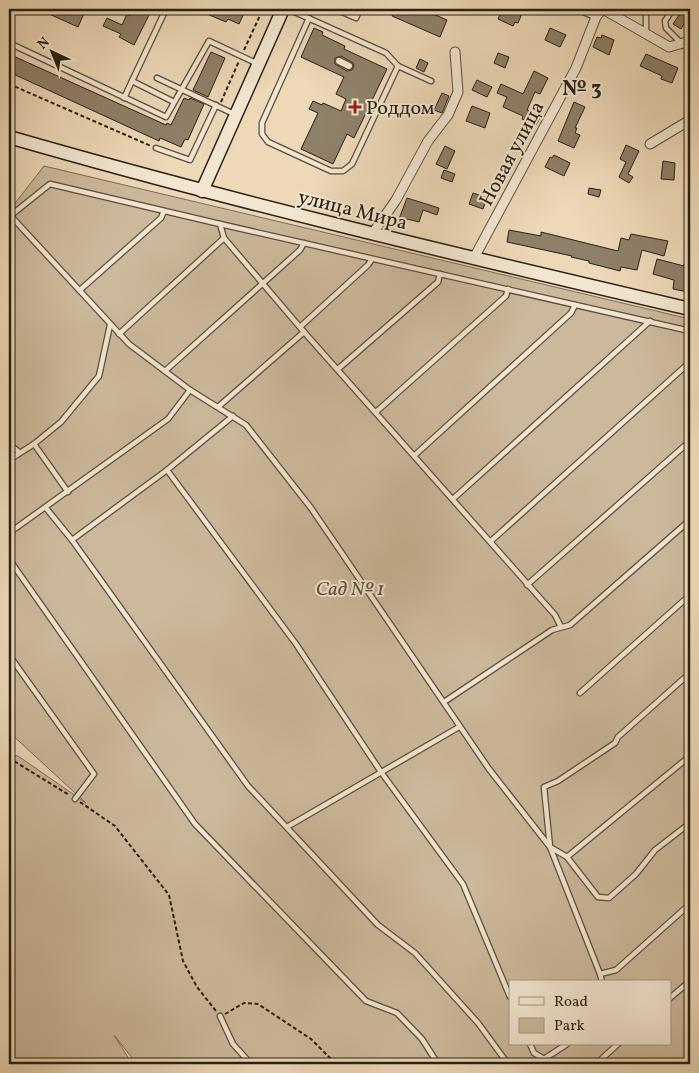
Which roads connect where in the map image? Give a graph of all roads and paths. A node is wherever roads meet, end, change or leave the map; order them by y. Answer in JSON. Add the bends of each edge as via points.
{"nodes":[{"id":1,"x":166,"y":9,"type":"edge"},
{"id":2,"x":283,"y":9,"type":"edge"},
{"id":3,"x":288,"y":9,"type":"edge"},
{"id":4,"x":335,"y":9,"type":"edge"},
{"id":5,"x":360,"y":9,"type":"edge"},
{"id":6,"x":576,"y":9,"type":"edge"},
{"id":7,"x":602,"y":9,"type":"edge"},
{"id":8,"x":646,"y":9,"type":"edge"},
{"id":9,"x":673,"y":9,"type":"edge"},
{"id":10,"x":596,"y":17,"type":"junction"},
{"id":11,"x":309,"y":18,"type":"junction"},
{"id":12,"x":646,"y":35,"type":"junction"},
{"id":13,"x":9,"y":43,"type":"edge"},
{"id":14,"x":686,"y":43,"type":"edge"},
{"id":15,"x":455,"y":52,"type":"dead end"},
{"id":16,"x":339,"y":61,"type":"dead end"},
{"id":17,"x":258,"y":64,"type":"junction"},
{"id":18,"x":349,"y":66,"type":"dead end"},
{"id":19,"x":398,"y":66,"type":"junction"},
{"id":20,"x":157,"y":78,"type":"dead end"},
{"id":21,"x":431,"y":81,"type":"dead end"},
{"id":22,"x":132,"y":82,"type":"junction"},
{"id":23,"x":9,"y":84,"type":"edge"},
{"id":24,"x":181,"y":88,"type":"junction"},
{"id":25,"x":124,"y":98,"type":"junction"},
{"id":26,"x":174,"y":102,"type":"junction"},
{"id":27,"x":216,"y":105,"type":"junction"},
{"id":28,"x":236,"y":115,"type":"junction"},
{"id":29,"x":690,"y":120,"type":"edge"},
{"id":30,"x":9,"y":137,"type":"edge"},
{"id":31,"x":650,"y":144,"type":"dead end"},
{"id":32,"x":156,"y":148,"type":"joint"},
{"id":33,"x":202,"y":191,"type":"junction"},
{"id":34,"x":164,"y":211,"type":"junction"},
{"id":35,"x":9,"y":216,"type":"edge"},
{"id":36,"x":220,"y":224,"type":"junction"},
{"id":37,"x":373,"y":233,"type":"junction"},
{"id":38,"x":224,"y":238,"type":"junction"},
{"id":39,"x":304,"y":243,"type":"junction"},
{"id":40,"x":474,"y":258,"type":"junction"},
{"id":41,"x":372,"y":259,"type":"junction"},
{"id":42,"x":440,"y":274,"type":"junction"},
{"id":43,"x":263,"y":283,"type":"junction"},
{"id":44,"x":508,"y":289,"type":"junction"},
{"id":45,"x":80,"y":290,"type":"junction"},
{"id":46,"x":575,"y":305,"type":"junction"},
{"id":47,"x":690,"y":309,"type":"edge"},
{"id":48,"x":650,"y":322,"type":"junction"},
{"id":49,"x":110,"y":325,"type":"junction"},
{"id":50,"x":300,"y":327,"type":"junction"},
{"id":51,"x":690,"y":330,"type":"edge"},
{"id":52,"x":304,"y":332,"type":"junction"},
{"id":53,"x":119,"y":334,"type":"junction"},
{"id":54,"x":690,"y":362,"type":"edge"},
{"id":55,"x":338,"y":369,"type":"junction"},
{"id":56,"x":165,"y":371,"type":"junction"},
{"id":57,"x":190,"y":390,"type":"junction"},
{"id":58,"x":218,"y":407,"type":"junction"},
{"id":59,"x":376,"y":412,"type":"junction"},
{"id":60,"x":233,"y":416,"type":"junction"},
{"id":61,"x":690,"y":441,"type":"edge"},
{"id":62,"x":9,"y":444,"type":"edge"},
{"id":63,"x":34,"y":444,"type":"junction"},
{"id":64,"x":20,"y":452,"type":"junction"},
{"id":65,"x":415,"y":455,"type":"junction"},
{"id":66,"x":9,"y":460,"type":"edge"},
{"id":67,"x":167,"y":470,"type":"junction"},
{"id":68,"x":68,"y":492,"type":"junction"},
{"id":69,"x":453,"y":499,"type":"junction"},
{"id":70,"x":46,"y":508,"type":"junction"},
{"id":71,"x":690,"y":520,"type":"edge"},
{"id":72,"x":9,"y":533,"type":"edge"},
{"id":73,"x":72,"y":540,"type":"junction"},
{"id":74,"x":491,"y":541,"type":"junction"},
{"id":75,"x":9,"y":559,"type":"edge"},
{"id":76,"x":527,"y":584,"type":"junction"},
{"id":77,"x":690,"y":595,"type":"edge"},
{"id":78,"x":561,"y":627,"type":"junction"},
{"id":79,"x":9,"y":655,"type":"edge"},
{"id":80,"x":690,"y":673,"type":"edge"},
{"id":81,"x":580,"y":694,"type":"dead end"},
{"id":82,"x":444,"y":702,"type":"junction"},
{"id":83,"x":459,"y":727,"type":"junction"},
{"id":84,"x":690,"y":756,"type":"edge"},
{"id":85,"x":9,"y":758,"type":"edge"},
{"id":86,"x":381,"y":772,"type":"junction"},
{"id":87,"x":75,"y":799,"type":"junction"},
{"id":88,"x":690,"y":823,"type":"edge"},
{"id":89,"x":287,"y":827,"type":"junction"},
{"id":90,"x":550,"y":847,"type":"junction"},
{"id":91,"x":567,"y":857,"type":"junction"},
{"id":92,"x":690,"y":904,"type":"edge"},
{"id":93,"x":600,"y":974,"type":"junction"},
{"id":94,"x":602,"y":980,"type":"edge"},
{"id":95,"x":690,"y":981,"type":"edge"},
{"id":96,"x":509,"y":994,"type":"edge"},
{"id":97,"x":672,"y":996,"type":"edge"},
{"id":98,"x":220,"y":1016,"type":"junction"},
{"id":99,"x":531,"y":1046,"type":"edge"},
{"id":100,"x":564,"y":1046,"type":"edge"},
{"id":101,"x":616,"y":1046,"type":"edge"},
{"id":102,"x":690,"y":1057,"type":"edge"},
{"id":103,"x":251,"y":1064,"type":"edge"},
{"id":104,"x":336,"y":1064,"type":"edge"},
{"id":105,"x":438,"y":1064,"type":"edge"},
{"id":106,"x":508,"y":1064,"type":"edge"},
{"id":107,"x":596,"y":1064,"type":"edge"},
{"id":108,"x":682,"y":1064,"type":"edge"}],
"edges":[{"from":1,"to":22,"type":"lane"},
{"from":2,"to":17,"type":"main road"},
{"from":3,"to":11,"type":"lane"},
{"from":4,"to":5,"type":"lane","via":[[356,18]]},
{"from":6,"to":10,"type":"lane"},
{"from":7,"to":10,"type":"street","name":"Новая улица"},
{"from":7,"to":12,"type":"street"},
{"from":8,"to":12,"type":"lane"},
{"from":9,"to":14,"type":"lane","via":[[665,21],[666,28]]},
{"from":10,"to":40,"type":"street","name":"Новая улица","via":[[576,68]]},
{"from":11,"to":19,"type":"lane","via":[[386,53]]},
{"from":11,"to":19,"type":"lane","via":[[262,122],[262,134],[268,142],[331,171],[343,171],[352,164]]},
{"from":12,"to":14,"type":"street","via":[[669,47]]},
{"from":13,"to":25,"type":"lane"},
{"from":15,"to":37,"type":"street","via":[[458,92],[448,115],[428,141],[396,200]]},
{"from":16,"to":18,"type":"street"},
{"from":17,"to":24,"type":"lane","via":[[209,41]]},
{"from":17,"to":28,"type":"main road"},
{"from":19,"to":21,"type":"lane"},
{"from":20,"to":24,"type":"lane"},
{"from":22,"to":25,"type":"lane"},
{"from":22,"to":26,"type":"lane"},
{"from":23,"to":32,"type":"path"},
{"from":24,"to":26,"type":"lane"},
{"from":24,"to":27,"type":"lane"},
{"from":25,"to":26,"type":"lane","via":[[166,117]]},
{"from":27,"to":28,"type":"lane"},
{"from":27,"to":32,"type":"lane","via":[[190,160]]},
{"from":28,"to":33,"type":"main road"},
{"from":29,"to":31,"type":"street"},
{"from":30,"to":33,"type":"main road","name":"улица Мира"},
{"from":33,"to":37,"type":"main road","name":"улица Мира"},
{"from":34,"to":35,"type":"lane","via":[[50,184]]},
{"from":34,"to":36,"type":"lane"},
{"from":34,"to":45,"type":"lane","via":[[161,218]]},
{"from":35,"to":45,"type":"lane"},
{"from":36,"to":38,"type":"lane"},
{"from":36,"to":39,"type":"lane"},
{"from":37,"to":40,"type":"main road","name":"улица Мира"},
{"from":38,"to":43,"type":"lane"},
{"from":38,"to":53,"type":"lane"},
{"from":39,"to":41,"type":"lane"},
{"from":39,"to":43,"type":"lane"},
{"from":40,"to":47,"type":"main road","name":"улица Мира"},
{"from":41,"to":42,"type":"lane"},
{"from":41,"to":50,"type":"lane"},
{"from":42,"to":44,"type":"lane"},
{"from":42,"to":55,"type":"lane","via":[[438,282]]},
{"from":43,"to":50,"type":"lane"},
{"from":43,"to":56,"type":"lane"},
{"from":44,"to":46,"type":"lane"},
{"from":44,"to":59,"type":"lane","via":[[506,296]]},
{"from":45,"to":49,"type":"lane"},
{"from":46,"to":48,"type":"lane"},
{"from":46,"to":65,"type":"lane","via":[[572,313]]},
{"from":48,"to":51,"type":"lane"},
{"from":48,"to":69,"type":"lane"},
{"from":49,"to":53,"type":"lane"},
{"from":49,"to":63,"type":"lane","via":[[100,376],[61,422]]},
{"from":50,"to":52,"type":"lane"},
{"from":52,"to":55,"type":"lane"},
{"from":52,"to":58,"type":"lane"},
{"from":53,"to":56,"type":"lane"},
{"from":54,"to":74,"type":"lane"},
{"from":55,"to":59,"type":"lane"},
{"from":56,"to":57,"type":"lane"},
{"from":57,"to":58,"type":"lane"},
{"from":57,"to":68,"type":"lane","via":[[168,419]]},
{"from":58,"to":60,"type":"lane"},
{"from":59,"to":65,"type":"lane"},
{"from":60,"to":67,"type":"lane"},
{"from":60,"to":82,"type":"lane","via":[[246,425],[311,508]]},
{"from":61,"to":76,"type":"lane"},
{"from":62,"to":64,"type":"lane"},
{"from":63,"to":64,"type":"lane"},
{"from":63,"to":68,"type":"lane"},
{"from":64,"to":66,"type":"lane"},
{"from":65,"to":69,"type":"lane"},
{"from":67,"to":73,"type":"lane"},
{"from":67,"to":86,"type":"lane","via":[[296,644]]},
{"from":68,"to":70,"type":"lane"},
{"from":69,"to":74,"type":"lane"},
{"from":70,"to":72,"type":"lane"},
{"from":70,"to":73,"type":"lane"},
{"from":71,"to":78,"type":"lane","via":[[570,625]]},
{"from":73,"to":89,"type":"lane","via":[[248,786]]},
{"from":74,"to":76,"type":"lane"},
{"from":75,"to":105,"type":"lane","via":[[196,824],[366,1001],[397,1013],[422,1039]]},
{"from":76,"to":78,"type":"lane","via":[[555,615]]},
{"from":77,"to":81,"type":"lane"},
{"from":78,"to":82,"type":"lane"},
{"from":79,"to":87,"type":"lane","via":[[94,774]]},
{"from":80,"to":90,"type":"lane","via":[[615,743],[544,787]]},
{"from":82,"to":83,"type":"lane"},
{"from":83,"to":86,"type":"lane"},
{"from":83,"to":90,"type":"lane"},
{"from":84,"to":91,"type":"lane"},
{"from":85,"to":87,"type":"path"},
{"from":86,"to":89,"type":"lane"},
{"from":86,"to":96,"type":"lane","via":[[463,884]]},
{"from":87,"to":98,"type":"path","via":[[115,826],[169,895],[183,961],[197,987]]},
{"from":88,"to":91,"type":"lane","via":[[655,850],[636,874],[608,898],[598,897]]},
{"from":89,"to":106,"type":"lane","via":[[378,925],[415,953],[478,1023]]},
{"from":90,"to":91,"type":"lane"},
{"from":90,"to":93,"type":"lane"},
{"from":92,"to":93,"type":"lane","via":[[616,970]]},
{"from":93,"to":94,"type":"lane"},
{"from":95,"to":97,"type":"lane"},
{"from":98,"to":103,"type":"lane","via":[[233,1044]]},
{"from":98,"to":104,"type":"path","via":[[244,1003],[258,1004],[311,1039]]},
{"from":99,"to":100,"type":"lane","via":[[534,1053],[544,1059]]},
{"from":101,"to":107,"type":"lane"},
{"from":102,"to":108,"type":"lane"}]}
